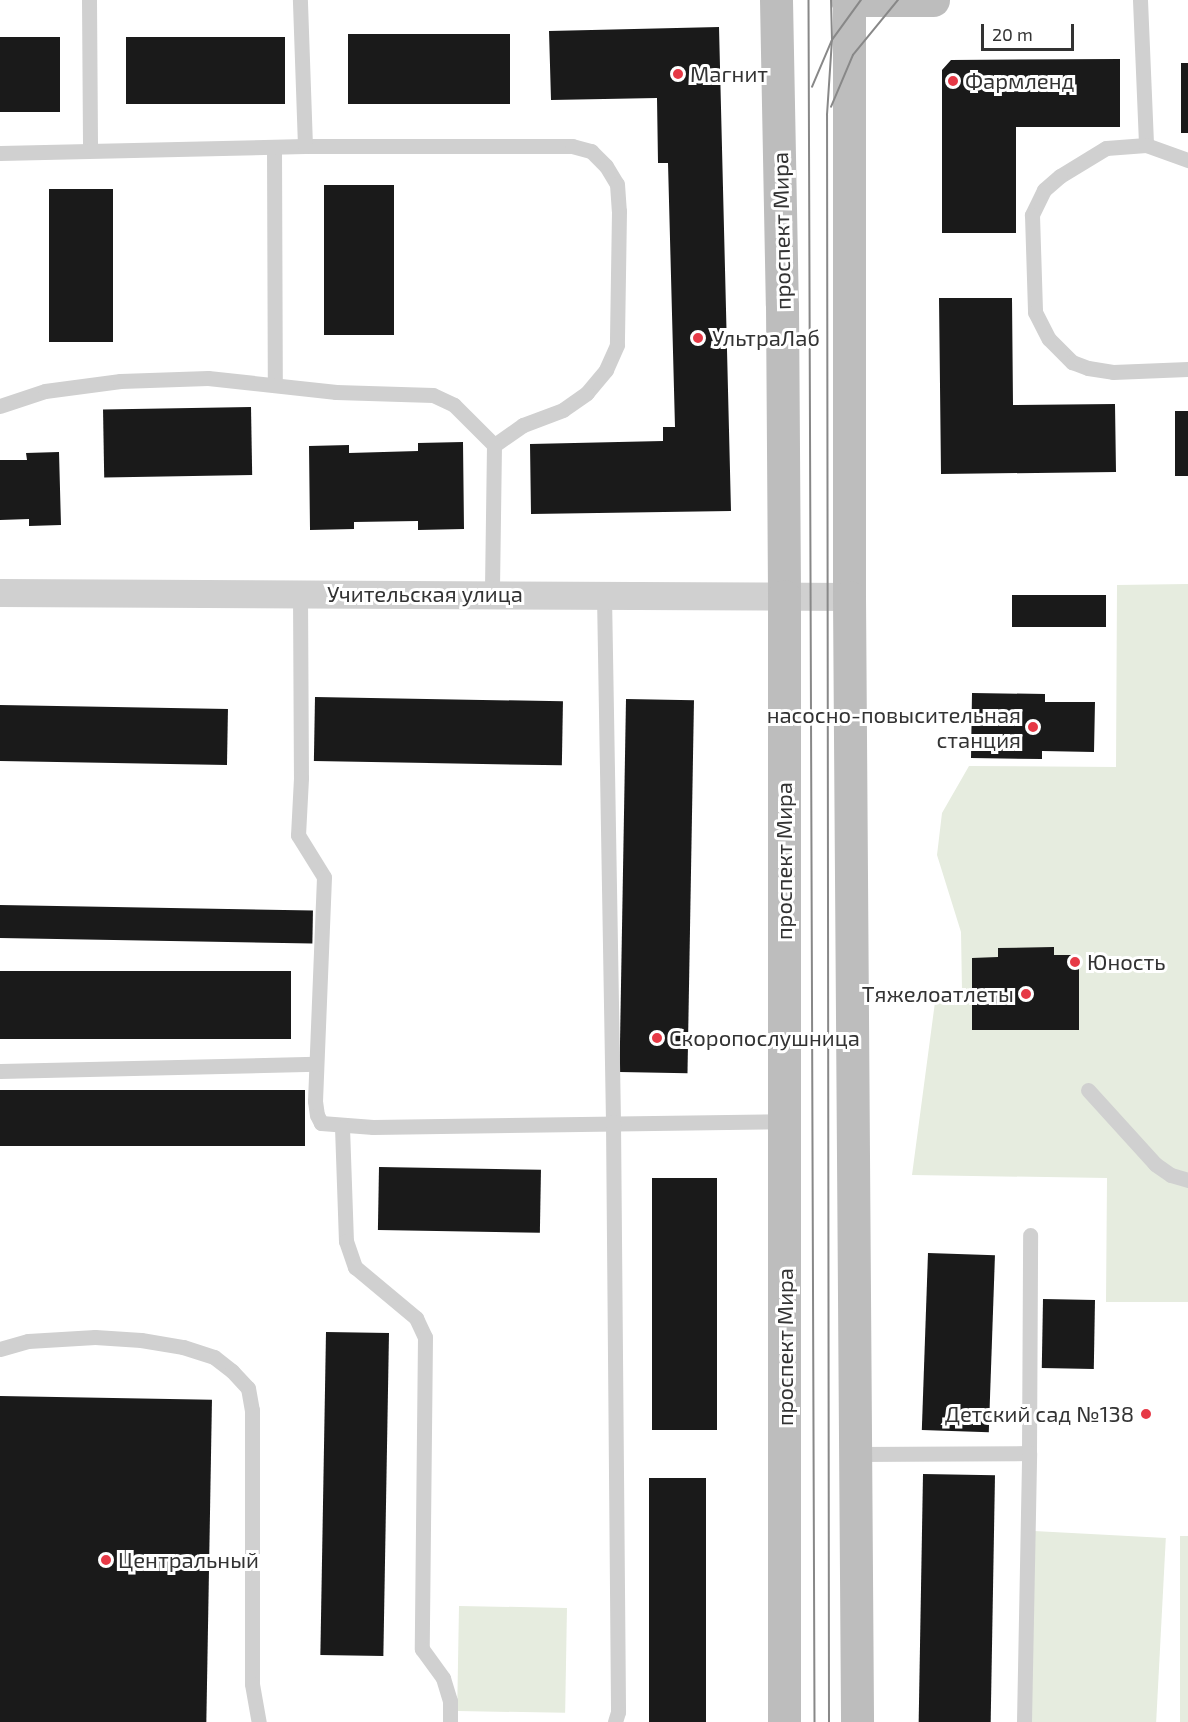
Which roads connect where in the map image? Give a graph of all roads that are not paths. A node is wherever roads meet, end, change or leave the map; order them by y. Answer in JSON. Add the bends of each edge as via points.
{"nodes":[{"id":1,"x":89,"y":0,"type":"edge"},
{"id":2,"x":300,"y":0,"type":"edge"},
{"id":3,"x":776,"y":0,"type":"edge"},
{"id":4,"x":848,"y":0,"type":"edge"},
{"id":5,"x":933,"y":0,"type":"edge"},
{"id":6,"x":1140,"y":0,"type":"edge"},
{"id":7,"x":305,"y":146,"type":"junction"},
{"id":8,"x":1146,"y":146,"type":"junction"},
{"id":9,"x":274,"y":147,"type":"junction"},
{"id":10,"x":90,"y":150,"type":"junction"},
{"id":11,"x":0,"y":153,"type":"edge"},
{"id":12,"x":1188,"y":160,"type":"edge"},
{"id":13,"x":1188,"y":369,"type":"edge"},
{"id":14,"x":275,"y":384,"type":"junction"},
{"id":15,"x":0,"y":406,"type":"edge"},
{"id":16,"x":494,"y":445,"type":"junction"},
{"id":17,"x":0,"y":593,"type":"edge"},
{"id":18,"x":300,"y":594,"type":"junction"},
{"id":19,"x":492,"y":594,"type":"junction"},
{"id":20,"x":604,"y":595,"type":"junction"},
{"id":21,"x":784,"y":596,"type":"junction"},
{"id":22,"x":849,"y":597,"type":"junction"},
{"id":23,"x":316,"y":1064,"type":"junction"},
{"id":24,"x":0,"y":1071,"type":"edge"},
{"id":25,"x":1088,"y":1090,"type":"dead end"},
{"id":26,"x":786,"y":1121,"type":"junction"},
{"id":27,"x":613,"y":1122,"type":"junction"},
{"id":28,"x":342,"y":1127,"type":"junction"},
{"id":29,"x":1188,"y":1180,"type":"edge"},
{"id":30,"x":1030,"y":1235,"type":"dead end"},
{"id":31,"x":0,"y":1349,"type":"edge"},
{"id":32,"x":1029,"y":1453,"type":"junction"},
{"id":33,"x":854,"y":1454,"type":"junction"},
{"id":34,"x":259,"y":1722,"type":"edge"},
{"id":35,"x":450,"y":1722,"type":"edge"},
{"id":36,"x":615,"y":1722,"type":"edge"},
{"id":37,"x":784,"y":1722,"type":"edge"},
{"id":38,"x":857,"y":1722,"type":"edge"},
{"id":39,"x":1024,"y":1722,"type":"edge"}],
"edges":[{"from":1,"to":10,"type":"lane"},
{"from":2,"to":7,"type":"lane"},
{"from":3,"to":21,"type":"main road","name":"проспект Мира"},
{"from":4,"to":5,"type":"main road"},
{"from":4,"to":22,"type":"main road"},
{"from":6,"to":8,"type":"lane"},
{"from":7,"to":9,"type":"lane"},
{"from":7,"to":16,"type":"lane","via":[[572,146],[591,151],[606,166],[617,184],[620,211],[617,345],[606,370],[587,393],[563,410],[523,425]]},
{"from":8,"to":12,"type":"lane"},
{"from":8,"to":13,"type":"lane","via":[[1106,148],[1044,190],[1032,215],[1035,312],[1049,339],[1072,362],[1088,368],[1113,372]]},
{"from":9,"to":10,"type":"lane"},
{"from":9,"to":14,"type":"lane"},
{"from":10,"to":11,"type":"lane"},
{"from":14,"to":15,"type":"lane","via":[[208,378],[120,381],[45,391]]},
{"from":14,"to":16,"type":"lane","via":[[336,392],[433,394],[454,405]]},
{"from":16,"to":19,"type":"lane"},
{"from":17,"to":18,"type":"street","name":"Учительская улица"},
{"from":18,"to":19,"type":"street","name":"Учительская улица"},
{"from":18,"to":23,"type":"lane","via":[[298,835],[324,877]]},
{"from":19,"to":20,"type":"street","name":"Учительская улица"},
{"from":20,"to":21,"type":"street","name":"Учительская улица"},
{"from":20,"to":27,"type":"lane"},
{"from":21,"to":22,"type":"street","name":"Учительская улица"},
{"from":21,"to":26,"type":"main road","name":"проспект Мира"},
{"from":22,"to":33,"type":"main road"},
{"from":23,"to":24,"type":"lane"},
{"from":23,"to":28,"type":"lane","via":[[317,1115],[321,1123]]},
{"from":25,"to":29,"type":"lane","via":[[1155,1164]]},
{"from":26,"to":27,"type":"lane"},
{"from":26,"to":37,"type":"main road","name":"проспект Мира"},
{"from":27,"to":28,"type":"lane"},
{"from":27,"to":36,"type":"lane","via":[[618,1712]]},
{"from":28,"to":35,"type":"lane","via":[[346,1241],[355,1267],[416,1318],[425,1337],[422,1649],[443,1678],[450,1701]]},
{"from":30,"to":32,"type":"lane"},
{"from":31,"to":34,"type":"lane","via":[[28,1341],[95,1337],[141,1340],[214,1357],[248,1388],[252,1410],[252,1684]]},
{"from":32,"to":33,"type":"lane"},
{"from":32,"to":39,"type":"lane"},
{"from":33,"to":38,"type":"main road"}]}
